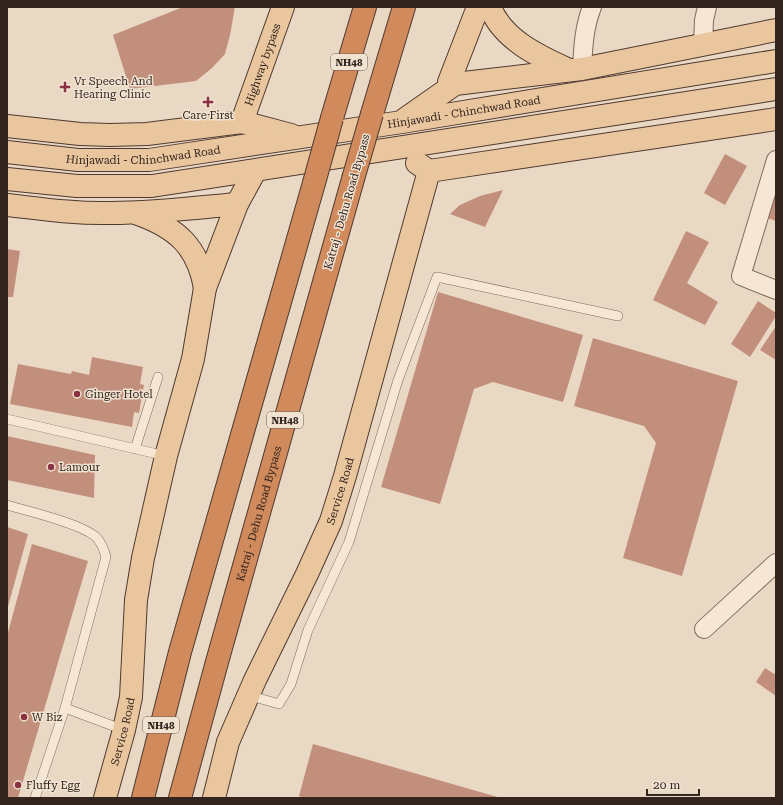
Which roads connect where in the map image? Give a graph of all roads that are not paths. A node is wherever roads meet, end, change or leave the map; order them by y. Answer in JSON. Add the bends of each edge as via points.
{"nodes":[{"id":1,"x":283,"y":7,"type":"edge"},
{"id":2,"x":366,"y":7,"type":"edge"},
{"id":3,"x":404,"y":7,"type":"edge"},
{"id":4,"x":478,"y":7,"type":"edge"},
{"id":5,"x":490,"y":7,"type":"edge"},
{"id":6,"x":592,"y":7,"type":"edge"},
{"id":7,"x":707,"y":7,"type":"edge"},
{"id":8,"x":776,"y":30,"type":"edge"},
{"id":9,"x":703,"y":45,"type":"junction"},
{"id":10,"x":776,"y":61,"type":"edge"},
{"id":11,"x":575,"y":69,"type":"junction"},
{"id":12,"x":449,"y":82,"type":"dead end"},
{"id":13,"x":776,"y":89,"type":"edge"},
{"id":14,"x":776,"y":119,"type":"edge"},
{"id":15,"x":242,"y":122,"type":"junction"},
{"id":16,"x":402,"y":122,"type":"junction"},
{"id":17,"x":7,"y":126,"type":"edge"},
{"id":18,"x":298,"y":137,"type":"junction"},
{"id":19,"x":396,"y":150,"type":"junction"},
{"id":20,"x":7,"y":152,"type":"edge"},
{"id":21,"x":776,"y":160,"type":"edge"},
{"id":22,"x":255,"y":171,"type":"junction"},
{"id":23,"x":429,"y":171,"type":"junction"},
{"id":24,"x":7,"y":179,"type":"edge"},
{"id":25,"x":237,"y":204,"type":"junction"},
{"id":26,"x":7,"y":205,"type":"edge"},
{"id":27,"x":135,"y":213,"type":"junction"},
{"id":28,"x":205,"y":288,"type":"junction"},
{"id":29,"x":776,"y":290,"type":"edge"},
{"id":30,"x":618,"y":316,"type":"dead end"},
{"id":31,"x":158,"y":377,"type":"dead end"},
{"id":32,"x":7,"y":419,"type":"edge"},
{"id":33,"x":135,"y":449,"type":"junction"},
{"id":34,"x":166,"y":456,"type":"junction"},
{"id":35,"x":7,"y":505,"type":"edge"},
{"id":36,"x":776,"y":563,"type":"edge"},
{"id":37,"x":704,"y":630,"type":"dead end"},
{"id":38,"x":248,"y":695,"type":"junction"},
{"id":39,"x":65,"y":708,"type":"junction"},
{"id":40,"x":124,"y":730,"type":"junction"},
{"id":41,"x":35,"y":798,"type":"edge"},
{"id":42,"x":105,"y":798,"type":"edge"},
{"id":43,"x":143,"y":798,"type":"edge"},
{"id":44,"x":180,"y":798,"type":"edge"},
{"id":45,"x":214,"y":798,"type":"edge"}],
"edges":[{"from":1,"to":15,"type":"main road","name":"Highway bypass"},
{"from":2,"to":43,"type":"highway","number":"NH48","bridge":true,"via":[[180,652]]},
{"from":3,"to":44,"type":"highway","name":"Katraj - Dehu Road Bypass","number":"NH48","bridge":true,"via":[[353,179]]},
{"from":4,"to":12,"type":"main road"},
{"from":5,"to":11,"type":"main road","via":[[510,36],[542,58]]},
{"from":6,"to":11,"type":"street"},
{"from":7,"to":9,"type":"street"},
{"from":8,"to":9,"type":"main road"},
{"from":9,"to":11,"type":"main road"},
{"from":10,"to":16,"type":"main road","name":"Hinjawadi - Chinchwad Road"},
{"from":11,"to":16,"type":"main road","via":[[455,84]]},
{"from":13,"to":19,"type":"main road"},
{"from":14,"to":23,"type":"main road"},
{"from":15,"to":17,"type":"main road","via":[[146,134],[110,135]]},
{"from":15,"to":18,"type":"main road"},
{"from":16,"to":18,"type":"main road","name":"Hinjawadi - Chinchwad Road"},
{"from":18,"to":20,"type":"main road","name":"Hinjawadi - Chinchwad Road","via":[[149,160],[78,160]]},
{"from":19,"to":22,"type":"main road"},
{"from":19,"to":23,"type":"main road"},
{"from":21,"to":29,"type":"street","via":[[741,276]]},
{"from":22,"to":24,"type":"main road","via":[[152,186],[77,186]]},
{"from":22,"to":25,"type":"main road"},
{"from":23,"to":38,"type":"main road","name":"Service Road","via":[[331,521]]},
{"from":25,"to":27,"type":"main road"},
{"from":25,"to":28,"type":"main road"},
{"from":26,"to":27,"type":"main road","via":[[75,212]]},
{"from":27,"to":28,"type":"main road","via":[[152,219],[183,239],[202,269]]},
{"from":28,"to":34,"type":"main road","name":"Service Road","via":[[193,359]]},
{"from":30,"to":38,"type":"lane","via":[[437,277],[398,380],[349,542],[308,630],[291,684],[279,704]]},
{"from":31,"to":33,"type":"lane"},
{"from":32,"to":33,"type":"lane"},
{"from":33,"to":34,"type":"lane"},
{"from":34,"to":40,"type":"main road","name":"Service Road","via":[[136,600],[131,697]]},
{"from":35,"to":39,"type":"lane","via":[[82,529],[96,537],[104,546],[106,557]]},
{"from":36,"to":37,"type":"street"},
{"from":38,"to":45,"type":"main road","name":"Service Road","via":[[228,742]]},
{"from":39,"to":40,"type":"lane"},
{"from":39,"to":41,"type":"lane"},
{"from":40,"to":42,"type":"main road","name":"Service Road"}]}
